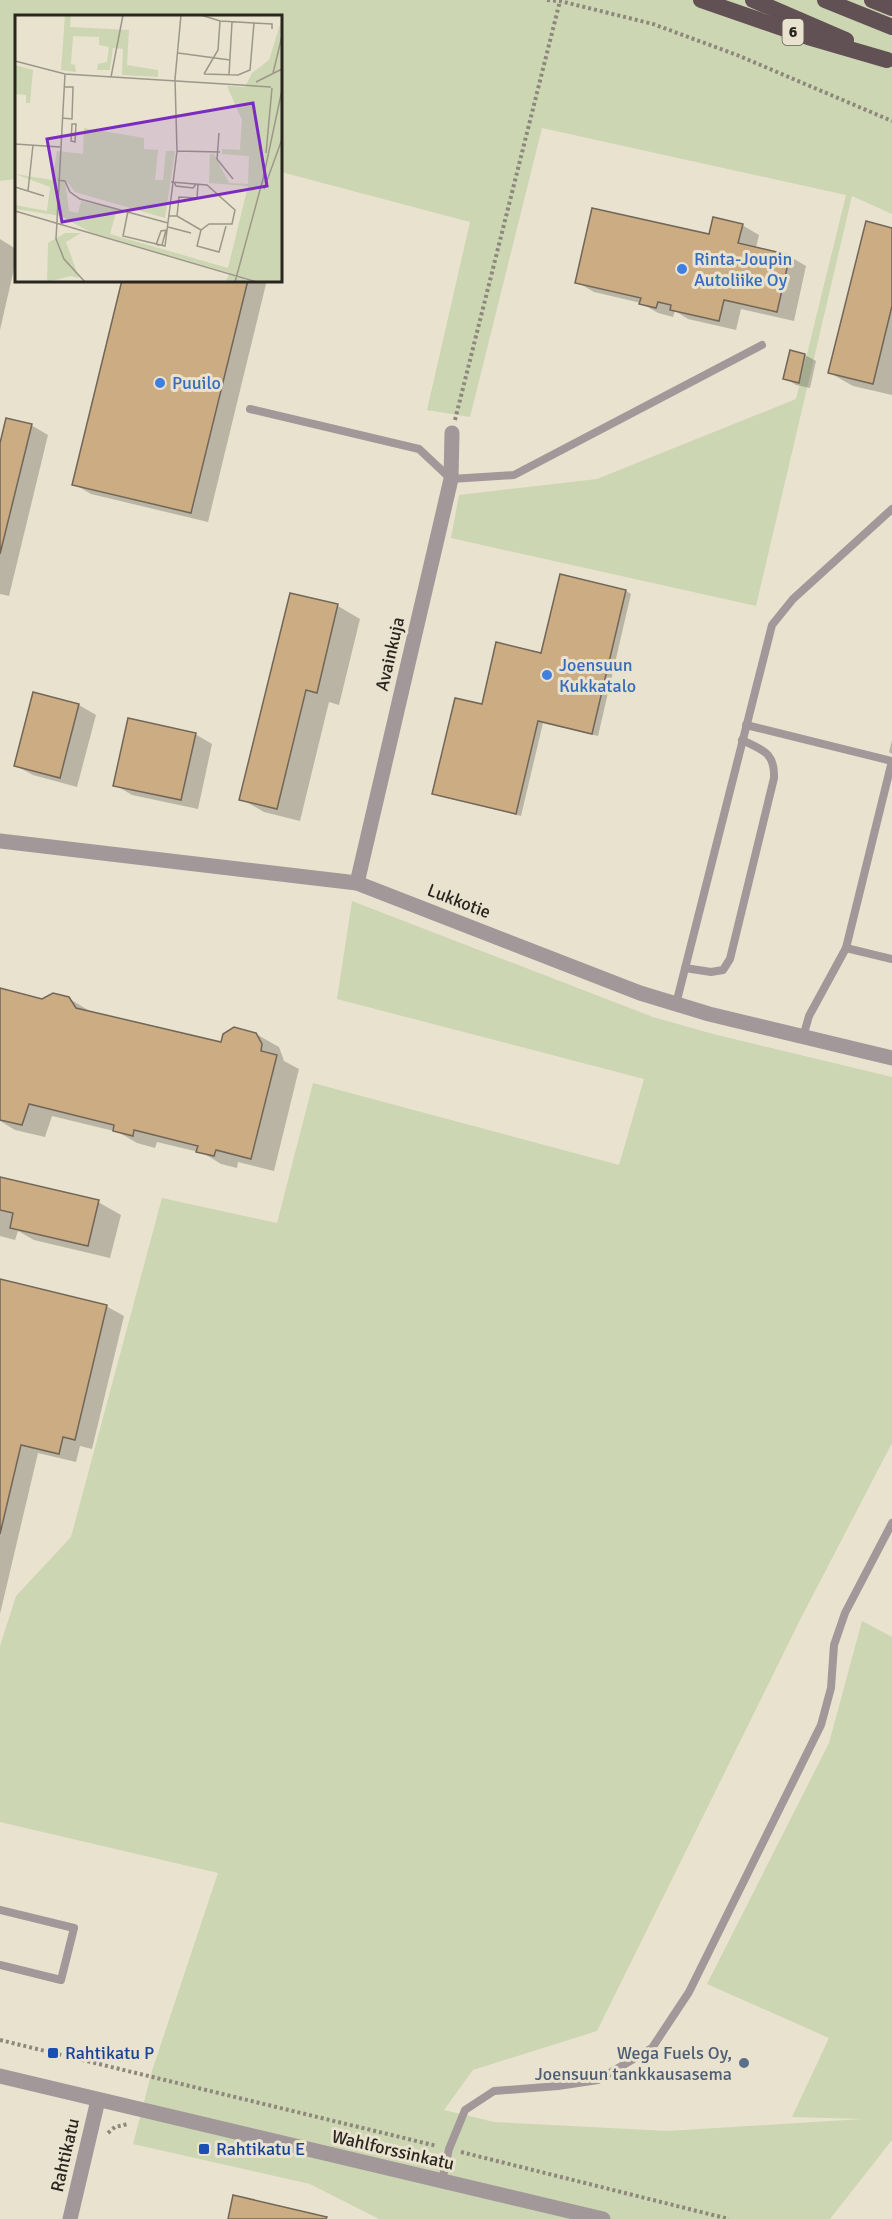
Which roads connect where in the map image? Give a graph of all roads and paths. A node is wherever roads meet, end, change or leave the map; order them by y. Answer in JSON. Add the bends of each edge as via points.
{"nodes":[{"id":1,"x":547,"y":0,"type":"edge"},
{"id":2,"x":701,"y":0,"type":"edge"},
{"id":3,"x":753,"y":0,"type":"edge"},
{"id":4,"x":825,"y":0,"type":"edge"},
{"id":5,"x":872,"y":0,"type":"edge"},
{"id":6,"x":560,"y":1,"type":"edge"},
{"id":7,"x":892,"y":8,"type":"edge"},
{"id":8,"x":892,"y":27,"type":"edge"},
{"id":9,"x":890,"y":61,"type":"edge"},
{"id":10,"x":892,"y":121,"type":"edge"},
{"id":11,"x":762,"y":345,"type":"dead end"},
{"id":12,"x":250,"y":409,"type":"dead end"},
{"id":13,"x":452,"y":434,"type":"joint"},
{"id":14,"x":451,"y":479,"type":"junction"},
{"id":15,"x":892,"y":509,"type":"edge"},
{"id":16,"x":746,"y":725,"type":"junction"},
{"id":17,"x":742,"y":740,"type":"junction"},
{"id":18,"x":0,"y":841,"type":"edge"},
{"id":19,"x":357,"y":883,"type":"junction"},
{"id":20,"x":846,"y":948,"type":"junction"},
{"id":21,"x":892,"y":959,"type":"edge"},
{"id":22,"x":685,"y":968,"type":"junction"},
{"id":23,"x":675,"y":1004,"type":"junction"},
{"id":24,"x":803,"y":1037,"type":"junction"},
{"id":25,"x":892,"y":1058,"type":"edge"},
{"id":26,"x":892,"y":1523,"type":"edge"},
{"id":27,"x":0,"y":1910,"type":"edge"},
{"id":28,"x":0,"y":1965,"type":"edge"},
{"id":29,"x":0,"y":2040,"type":"edge"},
{"id":30,"x":0,"y":2076,"type":"edge"},
{"id":31,"x":98,"y":2100,"type":"junction"},
{"id":32,"x":449,"y":2149,"type":"junction"},
{"id":33,"x":441,"y":2181,"type":"junction"},
{"id":34,"x":70,"y":2219,"type":"edge"},
{"id":35,"x":603,"y":2219,"type":"edge"},
{"id":36,"x":729,"y":2219,"type":"edge"}],
"edges":[{"from":1,"to":6,"type":"path"},
{"from":2,"to":9,"type":"highway","number":"6"},
{"from":3,"to":9,"type":"highway","number":"6"},
{"from":4,"to":8,"type":"highway"},
{"from":5,"to":7,"type":"highway"},
{"from":6,"to":10,"type":"path","via":[[653,24]]},
{"from":6,"to":13,"type":"path"},
{"from":11,"to":14,"type":"lane","via":[[514,475]]},
{"from":12,"to":14,"type":"lane","via":[[419,449]]},
{"from":13,"to":14,"type":"street","name":"Avainkuja"},
{"from":14,"to":19,"type":"street","name":"Avainkuja"},
{"from":15,"to":16,"type":"lane","via":[[793,599],[772,625]]},
{"from":16,"to":17,"type":"lane"},
{"from":16,"to":20,"type":"lane","via":[[892,761]]},
{"from":17,"to":22,"type":"lane"},
{"from":17,"to":22,"type":"lane","via":[[766,752],[772,760],[774,778],[730,959],[723,970]]},
{"from":18,"to":19,"type":"street","name":"Lukkotie"},
{"from":19,"to":23,"type":"street","name":"Lukkotie"},
{"from":20,"to":21,"type":"lane"},
{"from":20,"to":24,"type":"lane","via":[[809,1016]]},
{"from":22,"to":23,"type":"lane"},
{"from":23,"to":24,"type":"street","name":"Lukkotie"},
{"from":24,"to":25,"type":"street","name":"Lukkotie"},
{"from":26,"to":32,"type":"lane","via":[[845,1613],[834,1645],[831,1688],[821,1725],[689,1992],[652,2048],[598,2080],[494,2091],[465,2110]]},
{"from":27,"to":28,"type":"lane","via":[[74,1928],[61,1980]]},
{"from":29,"to":32,"type":"path"},
{"from":30,"to":31,"type":"street","name":"Wahlforssinkatu"},
{"from":31,"to":33,"type":"street","name":"Wahlforssinkatu"},
{"from":31,"to":34,"type":"street","name":"Rahtikatu"},
{"from":32,"to":33,"type":"lane"},
{"from":32,"to":36,"type":"path"},
{"from":33,"to":35,"type":"street","name":"Wahlforssinkatu"}]}
